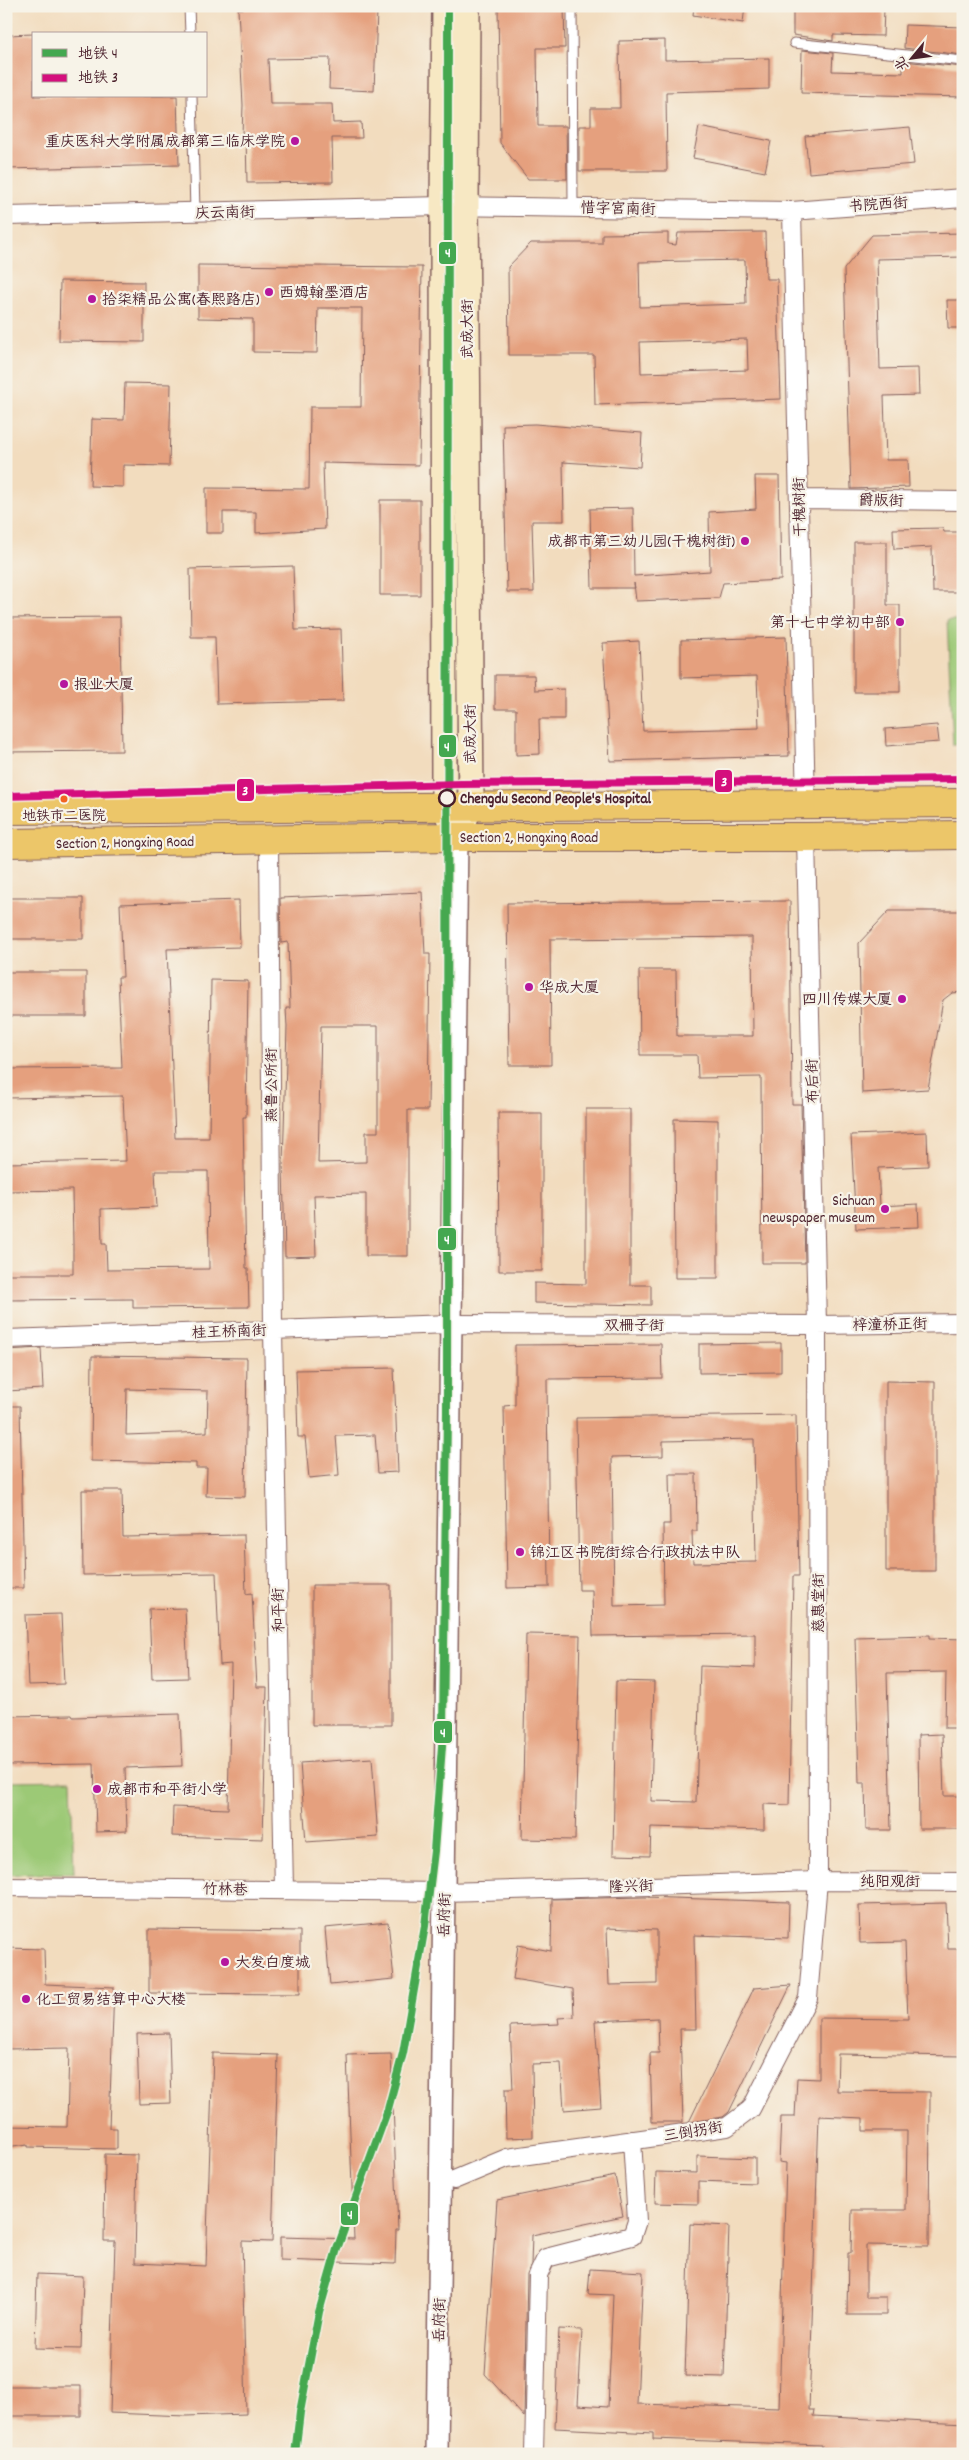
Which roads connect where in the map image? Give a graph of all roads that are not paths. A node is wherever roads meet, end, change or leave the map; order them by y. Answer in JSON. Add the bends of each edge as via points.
{"nodes":[{"id":1,"x":189,"y":6,"type":"edge"},
{"id":2,"x":445,"y":6,"type":"edge"},
{"id":3,"x":468,"y":6,"type":"edge"},
{"id":4,"x":572,"y":6,"type":"edge"},
{"id":5,"x":190,"y":32,"type":"edge"},
{"id":6,"x":794,"y":43,"type":"dead end"},
{"id":7,"x":963,"y":61,"type":"edge"},
{"id":8,"x":192,"y":98,"type":"edge"},
{"id":9,"x":963,"y":198,"type":"edge"},
{"id":10,"x":454,"y":206,"type":"junction"},
{"id":11,"x":573,"y":208,"type":"junction"},
{"id":12,"x":792,"y":211,"type":"junction"},
{"id":13,"x":195,"y":212,"type":"junction"},
{"id":14,"x":6,"y":216,"type":"edge"},
{"id":15,"x":799,"y":498,"type":"junction"},
{"id":16,"x":963,"y":501,"type":"edge"},
{"id":17,"x":963,"y":803,"type":"edge"},
{"id":18,"x":806,"y":804,"type":"junction"},
{"id":19,"x":458,"y":805,"type":"junction"},
{"id":20,"x":6,"y":810,"type":"edge"},
{"id":21,"x":963,"y":835,"type":"edge"},
{"id":22,"x":457,"y":837,"type":"junction"},
{"id":23,"x":806,"y":837,"type":"junction"},
{"id":24,"x":269,"y":841,"type":"junction"},
{"id":25,"x":6,"y":843,"type":"edge"},
{"id":26,"x":963,"y":1323,"type":"edge"},
{"id":27,"x":451,"y":1324,"type":"junction"},
{"id":28,"x":817,"y":1325,"type":"junction"},
{"id":29,"x":273,"y":1330,"type":"junction"},
{"id":30,"x":6,"y":1339,"type":"edge"},
{"id":31,"x":818,"y":1881,"type":"junction"},
{"id":32,"x":963,"y":1882,"type":"edge"},
{"id":33,"x":6,"y":1887,"type":"edge"},
{"id":34,"x":284,"y":1890,"type":"junction"},
{"id":35,"x":444,"y":1892,"type":"junction"},
{"id":36,"x":632,"y":2140,"type":"junction"},
{"id":37,"x":454,"y":2180,"type":"dead end"},
{"id":38,"x":437,"y":2454,"type":"edge"},
{"id":39,"x":534,"y":2454,"type":"edge"}],
"edges":[{"from":1,"to":5,"type":"lane"},
{"from":2,"to":10,"type":"main road","name":"武成大街"},
{"from":3,"to":10,"type":"main road","name":"武成大街"},
{"from":4,"to":11,"type":"lane"},
{"from":6,"to":7,"type":"lane"},
{"from":8,"to":13,"type":"lane"},
{"from":9,"to":12,"type":"street","name":"书院西街"},
{"from":10,"to":11,"type":"street","name":"惜字宫南街"},
{"from":10,"to":13,"type":"street","name":"庆云南街"},
{"from":10,"to":19,"type":"main road","name":"武成大街"},
{"from":11,"to":12,"type":"street","name":"惜字宫南街"},
{"from":12,"to":15,"type":"street","name":"干槐树街"},
{"from":13,"to":14,"type":"street","name":"庆云南街"},
{"from":15,"to":16,"type":"street","name":"爵版街"},
{"from":15,"to":18,"type":"street","name":"干槐树街"},
{"from":17,"to":18,"type":"main road"},
{"from":18,"to":19,"type":"main road"},
{"from":19,"to":20,"type":"main road"},
{"from":19,"to":22,"type":"main road","name":"武成大街"},
{"from":21,"to":23,"type":"main road","name":"Section 2, Hongxing Road"},
{"from":22,"to":23,"type":"main road","name":"Section 2, Hongxing Road"},
{"from":22,"to":24,"type":"main road","name":"Section 2, Hongxing Road"},
{"from":22,"to":27,"type":"street","name":"岳府街"},
{"from":23,"to":28,"type":"street","name":"布后街"},
{"from":24,"to":25,"type":"main road","name":"Section 2, Hongxing Road"},
{"from":24,"to":29,"type":"street","name":"燕鲁公所街"},
{"from":26,"to":28,"type":"street","name":"梓潼桥正街"},
{"from":27,"to":28,"type":"street","name":"双栅子街"},
{"from":27,"to":29,"type":"street","name":"桂王桥南街"},
{"from":27,"to":35,"type":"street","name":"岳府街"},
{"from":28,"to":31,"type":"street","name":"慈惠堂街"},
{"from":29,"to":30,"type":"street","name":"桂王桥南街"},
{"from":29,"to":34,"type":"street","name":"和平街"},
{"from":31,"to":32,"type":"street","name":"纯阳观街"},
{"from":31,"to":35,"type":"street","name":"隆兴街"},
{"from":31,"to":36,"type":"street","name":"三倒拐街","via":[[808,1998],[750,2109],[727,2127]]},
{"from":33,"to":34,"type":"street","name":"竹林巷"},
{"from":34,"to":35,"type":"street","name":"竹林巷"},
{"from":35,"to":38,"type":"street","name":"岳府街"},
{"from":36,"to":37,"type":"street","name":"三倒拐街","via":[[506,2158]]},
{"from":36,"to":39,"type":"street","via":[[638,2220],[632,2236],[546,2258],[538,2275]]}]}
